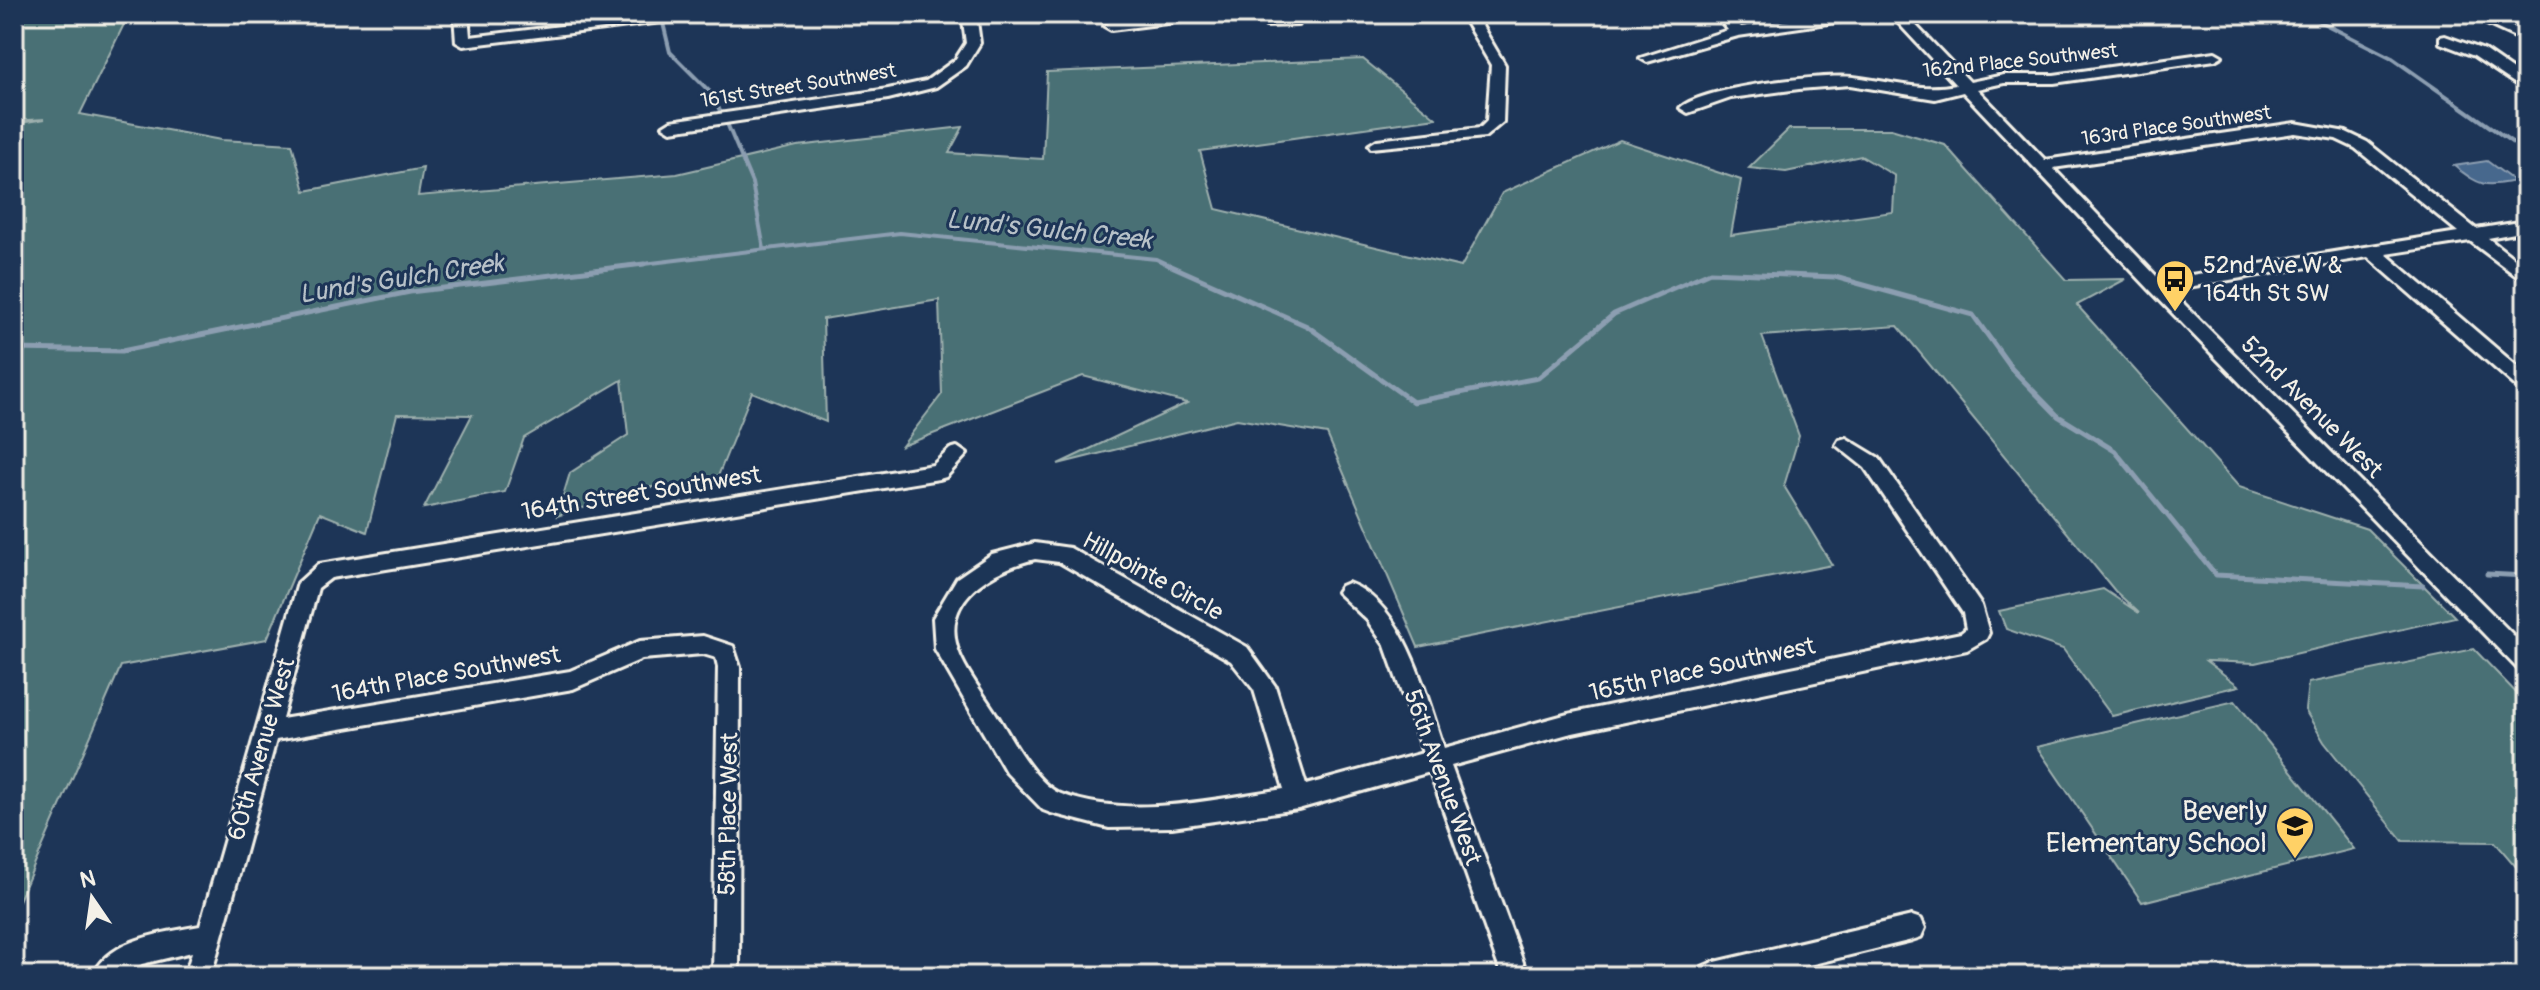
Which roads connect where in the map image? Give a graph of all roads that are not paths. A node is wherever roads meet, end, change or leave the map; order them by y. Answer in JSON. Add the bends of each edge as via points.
{"nodes":[{"id":1,"x":461,"y":14,"type":"edge"},
{"id":2,"x":695,"y":14,"type":"edge"},
{"id":3,"x":969,"y":14,"type":"edge"},
{"id":4,"x":1207,"y":14,"type":"edge"},
{"id":5,"x":1267,"y":14,"type":"edge"},
{"id":6,"x":1296,"y":14,"type":"edge"},
{"id":7,"x":1468,"y":14,"type":"edge"},
{"id":8,"x":1722,"y":14,"type":"edge"},
{"id":9,"x":1863,"y":14,"type":"edge"},
{"id":10,"x":1897,"y":14,"type":"edge"},
{"id":11,"x":2474,"y":15,"type":"edge"},
{"id":12,"x":1179,"y":16,"type":"edge"},
{"id":13,"x":1111,"y":26,"type":"dead end"},
{"id":14,"x":1737,"y":32,"type":"junction"},
{"id":15,"x":2526,"y":38,"type":"edge"},
{"id":16,"x":2445,"y":40,"type":"dead end"},
{"id":17,"x":2215,"y":56,"type":"dead end"},
{"id":18,"x":1647,"y":58,"type":"dead end"},
{"id":19,"x":2526,"y":86,"type":"edge"},
{"id":20,"x":1967,"y":89,"type":"junction"},
{"id":21,"x":1688,"y":108,"type":"dead end"},
{"id":22,"x":671,"y":126,"type":"dead end"},
{"id":23,"x":1377,"y":145,"type":"dead end"},
{"id":24,"x":2041,"y":165,"type":"junction"},
{"id":25,"x":2526,"y":226,"type":"edge"},
{"id":26,"x":2472,"y":234,"type":"junction"},
{"id":27,"x":2371,"y":251,"type":"junction"},
{"id":28,"x":2526,"y":277,"type":"edge"},
{"id":29,"x":2156,"y":286,"type":"junction"},
{"id":30,"x":2526,"y":384,"type":"edge"},
{"id":31,"x":1846,"y":445,"type":"dead end"},
{"id":32,"x":957,"y":454,"type":"dead end"},
{"id":33,"x":326,"y":570,"type":"joint"},
{"id":34,"x":1348,"y":592,"type":"dead end"},
{"id":35,"x":725,"y":652,"type":"joint"},
{"id":36,"x":2526,"y":662,"type":"edge"},
{"id":37,"x":266,"y":732,"type":"junction"},
{"id":38,"x":1437,"y":763,"type":"junction"},
{"id":39,"x":1298,"y":798,"type":"junction"},
{"id":40,"x":1912,"y":928,"type":"dead end"},
{"id":41,"x":208,"y":936,"type":"junction"},
{"id":42,"x":106,"y":976,"type":"edge"},
{"id":43,"x":198,"y":976,"type":"edge"},
{"id":44,"x":726,"y":976,"type":"edge"},
{"id":45,"x":1515,"y":976,"type":"edge"},
{"id":46,"x":1711,"y":976,"type":"edge"}],
"edges":[{"from":1,"to":2,"type":"street","via":[[463,42]]},
{"from":3,"to":22,"type":"street","name":"161st Street Southwest","via":[[973,43],[961,63],[931,84]]},
{"from":4,"to":12,"type":"street"},
{"from":5,"to":6,"type":"street","via":[[1271,23],[1282,25],[1293,22]]},
{"from":7,"to":23,"type":"street","via":[[1498,65],[1495,122],[1485,132]]},
{"from":8,"to":14,"type":"street"},
{"from":9,"to":14,"type":"street"},
{"from":10,"to":20,"type":"street","name":"52nd Avenue West"},
{"from":11,"to":15,"type":"street"},
{"from":12,"to":13,"type":"street"},
{"from":14,"to":18,"type":"street"},
{"from":16,"to":19,"type":"street","via":[[2479,53]]},
{"from":17,"to":20,"type":"street","name":"162nd Place Southwest","via":[[2054,79],[2004,79]]},
{"from":20,"to":21,"type":"street","name":"162nd Place Southwest","via":[[1935,94],[1850,81],[1799,84],[1728,94]]},
{"from":20,"to":24,"type":"street","name":"52nd Avenue West"},
{"from":24,"to":26,"type":"street","name":"163rd Place Southwest","via":[[2295,128],[2318,130],[2361,145]]},
{"from":24,"to":29,"type":"street","name":"52nd Avenue West"},
{"from":25,"to":26,"type":"street"},
{"from":26,"to":27,"type":"street"},
{"from":26,"to":28,"type":"street","name":"163rd Place Southwest"},
{"from":27,"to":29,"type":"street"},
{"from":27,"to":30,"type":"street"},
{"from":29,"to":36,"type":"street","name":"52nd Avenue West"},
{"from":31,"to":38,"type":"street","name":"165th Place Southwest","via":[[1872,463],[1973,611],[1978,633],[1967,641],[1568,724]]},
{"from":32,"to":33,"type":"street","name":"164th Street Southwest","via":[[939,472]]},
{"from":33,"to":37,"type":"street","name":"60th Avenue West","via":[[309,583]]},
{"from":34,"to":38,"type":"street","name":"56th Avenue West","via":[[1375,614],[1395,642]]},
{"from":35,"to":37,"type":"street","name":"164th Place Southwest","via":[[703,645],[640,650],[573,680]]},
{"from":35,"to":44,"type":"street","name":"58th Place West"},
{"from":37,"to":41,"type":"street","name":"60th Avenue West"},
{"from":38,"to":39,"type":"street","name":"Hillpointe Circle"},
{"from":38,"to":45,"type":"street","name":"56th Avenue West"},
{"from":39,"to":39,"type":"street","name":"Hillpointe Circle","via":[[1172,816],[1109,817],[1051,802],[1014,765],[946,649],[944,618],[964,584],[999,560],[1035,551],[1063,554],[1239,654],[1264,686]]},
{"from":40,"to":46,"type":"street"},
{"from":41,"to":42,"type":"street","via":[[129,957]]},
{"from":41,"to":43,"type":"street","name":"60th Avenue West"}]}
